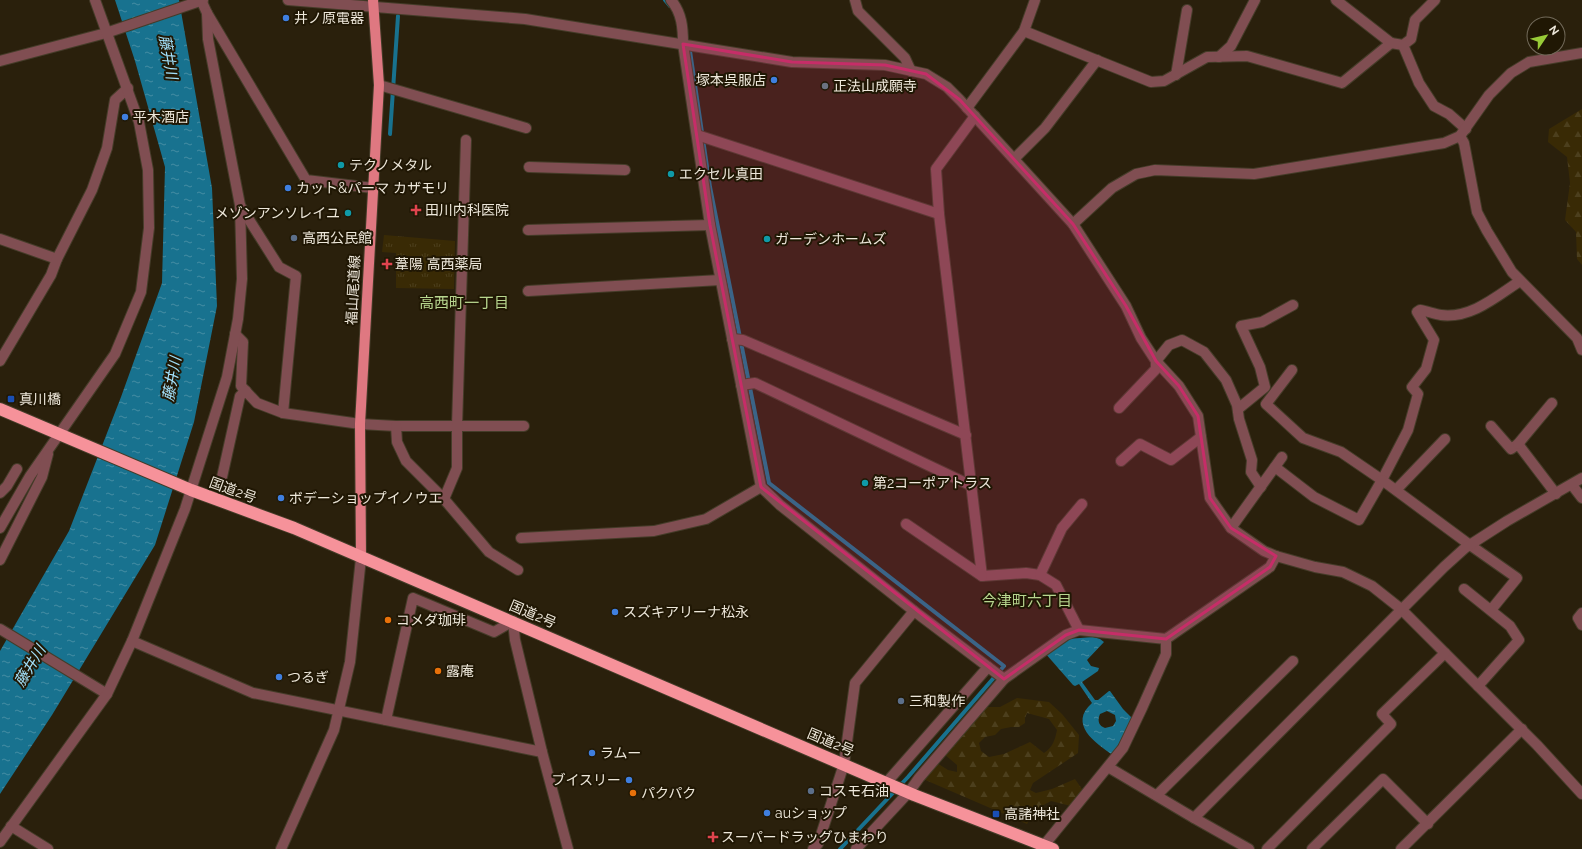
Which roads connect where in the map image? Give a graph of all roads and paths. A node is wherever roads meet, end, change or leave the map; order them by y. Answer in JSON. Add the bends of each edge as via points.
{"nodes":[{"id":1,"x":95,"y":0,"type":"edge"},
{"id":2,"x":288,"y":0,"type":"edge"},
{"id":3,"x":855,"y":0,"type":"edge"},
{"id":4,"x":1035,"y":0,"type":"edge"},
{"id":5,"x":1255,"y":0,"type":"edge"},
{"id":6,"x":1336,"y":0,"type":"edge"},
{"id":7,"x":1435,"y":0,"type":"edge"},
{"id":8,"x":200,"y":1,"type":"edge"},
{"id":9,"x":673,"y":1,"type":"edge"},
{"id":10,"x":374,"y":4,"type":"edge"},
{"id":11,"x":1188,"y":10,"type":"dead end"},
{"id":12,"x":206,"y":13,"type":"junction"},
{"id":13,"x":110,"y":31,"type":"junction"},
{"id":14,"x":1024,"y":31,"type":"junction"},
{"id":15,"x":1391,"y":43,"type":"junction"},
{"id":16,"x":683,"y":44,"type":"junction"},
{"id":17,"x":1403,"y":45,"type":"junction"},
{"id":18,"x":1582,"y":53,"type":"edge"},
{"id":19,"x":1219,"y":57,"type":"junction"},
{"id":20,"x":0,"y":60,"type":"edge"},
{"id":21,"x":1097,"y":60,"type":"junction"},
{"id":22,"x":911,"y":71,"type":"junction"},
{"id":23,"x":1176,"y":75,"type":"junction"},
{"id":24,"x":379,"y":85,"type":"junction"},
{"id":25,"x":128,"y":88,"type":"junction"},
{"id":26,"x":968,"y":108,"type":"junction"},
{"id":27,"x":975,"y":116,"type":"junction"},
{"id":28,"x":526,"y":128,"type":"dead end"},
{"id":29,"x":1463,"y":133,"type":"junction"},
{"id":30,"x":697,"y":136,"type":"junction"},
{"id":31,"x":466,"y":140,"type":"dead end"},
{"id":32,"x":1014,"y":159,"type":"junction"},
{"id":33,"x":529,"y":167,"type":"dead end"},
{"id":34,"x":625,"y":170,"type":"dead end"},
{"id":35,"x":373,"y":188,"type":"junction"},
{"id":36,"x":940,"y":214,"type":"junction"},
{"id":37,"x":245,"y":220,"type":"junction"},
{"id":38,"x":1073,"y":224,"type":"junction"},
{"id":39,"x":710,"y":225,"type":"junction"},
{"id":40,"x":528,"y":230,"type":"dead end"},
{"id":41,"x":0,"y":239,"type":"edge"},
{"id":42,"x":57,"y":259,"type":"junction"},
{"id":43,"x":720,"y":280,"type":"junction"},
{"id":44,"x":1520,"y":281,"type":"junction"},
{"id":45,"x":528,"y":291,"type":"dead end"},
{"id":46,"x":1293,"y":305,"type":"dead end"},
{"id":47,"x":235,"y":334,"type":"junction"},
{"id":48,"x":732,"y":339,"type":"junction"},
{"id":49,"x":1582,"y":350,"type":"edge"},
{"id":50,"x":0,"y":361,"type":"edge"},
{"id":51,"x":1156,"y":361,"type":"junction"},
{"id":52,"x":1292,"y":370,"type":"dead end"},
{"id":53,"x":741,"y":385,"type":"junction"},
{"id":54,"x":246,"y":391,"type":"junction"},
{"id":55,"x":1552,"y":403,"type":"dead end"},
{"id":56,"x":1119,"y":408,"type":"dead end"},
{"id":57,"x":0,"y":409,"type":"edge"},
{"id":58,"x":1238,"y":409,"type":"junction"},
{"id":59,"x":283,"y":413,"type":"junction"},
{"id":60,"x":360,"y":424,"type":"junction"},
{"id":61,"x":396,"y":426,"type":"junction"},
{"id":62,"x":457,"y":426,"type":"junction"},
{"id":63,"x":524,"y":426,"type":"dead end"},
{"id":64,"x":1491,"y":426,"type":"dead end"},
{"id":65,"x":59,"y":434,"type":"junction"},
{"id":66,"x":966,"y":435,"type":"junction"},
{"id":67,"x":1201,"y":437,"type":"junction"},
{"id":68,"x":1445,"y":439,"type":"dead end"},
{"id":69,"x":1518,"y":444,"type":"junction"},
{"id":70,"x":49,"y":449,"type":"junction"},
{"id":71,"x":1282,"y":457,"type":"dead end"},
{"id":72,"x":1121,"y":461,"type":"dead end"},
{"id":73,"x":1275,"y":467,"type":"junction"},
{"id":74,"x":17,"y":469,"type":"dead end"},
{"id":75,"x":222,"y":477,"type":"dead end"},
{"id":76,"x":1582,"y":478,"type":"edge"},
{"id":77,"x":1382,"y":480,"type":"junction"},
{"id":78,"x":1572,"y":485,"type":"junction"},
{"id":79,"x":972,"y":486,"type":"junction"},
{"id":80,"x":761,"y":487,"type":"junction"},
{"id":81,"x":1261,"y":487,"type":"junction"},
{"id":82,"x":4,"y":489,"type":"edge"},
{"id":83,"x":190,"y":490,"type":"junction"},
{"id":84,"x":1396,"y":490,"type":"junction"},
{"id":85,"x":22,"y":491,"type":"junction"},
{"id":86,"x":1556,"y":494,"type":"junction"},
{"id":87,"x":1582,"y":498,"type":"edge"},
{"id":88,"x":444,"y":499,"type":"junction"},
{"id":89,"x":1082,"y":504,"type":"dead end"},
{"id":90,"x":906,"y":524,"type":"dead end"},
{"id":91,"x":0,"y":528,"type":"edge"},
{"id":92,"x":1231,"y":528,"type":"junction"},
{"id":93,"x":521,"y":538,"type":"dead end"},
{"id":94,"x":1470,"y":545,"type":"junction"},
{"id":95,"x":1276,"y":556,"type":"junction"},
{"id":96,"x":361,"y":558,"type":"junction"},
{"id":97,"x":0,"y":560,"type":"edge"},
{"id":98,"x":518,"y":570,"type":"dead end"},
{"id":99,"x":1040,"y":575,"type":"junction"},
{"id":100,"x":982,"y":576,"type":"junction"},
{"id":101,"x":1464,"y":589,"type":"dead end"},
{"id":102,"x":1401,"y":609,"type":"junction"},
{"id":103,"x":1491,"y":610,"type":"junction"},
{"id":104,"x":914,"y":611,"type":"junction"},
{"id":105,"x":1582,"y":613,"type":"edge"},
{"id":106,"x":513,"y":621,"type":"junction"},
{"id":107,"x":1582,"y":625,"type":"edge"},
{"id":108,"x":0,"y":629,"type":"edge"},
{"id":109,"x":1079,"y":630,"type":"junction"},
{"id":110,"x":1166,"y":639,"type":"junction"},
{"id":111,"x":132,"y":641,"type":"junction"},
{"id":112,"x":1445,"y":654,"type":"junction"},
{"id":113,"x":1293,"y":661,"type":"dead end"},
{"id":114,"x":988,"y":667,"type":"junction"},
{"id":115,"x":1004,"y":679,"type":"junction"},
{"id":116,"x":1478,"y":686,"type":"junction"},
{"id":117,"x":107,"y":694,"type":"junction"},
{"id":118,"x":338,"y":712,"type":"junction"},
{"id":119,"x":386,"y":720,"type":"junction"},
{"id":120,"x":1522,"y":729,"type":"junction"},
{"id":121,"x":542,"y":752,"type":"junction"},
{"id":122,"x":844,"y":764,"type":"junction"},
{"id":123,"x":1108,"y":767,"type":"junction"},
{"id":124,"x":888,"y":783,"type":"junction"},
{"id":125,"x":908,"y":792,"type":"junction"},
{"id":126,"x":1582,"y":794,"type":"edge"},
{"id":127,"x":1157,"y":795,"type":"junction"},
{"id":128,"x":1194,"y":818,"type":"junction"},
{"id":129,"x":1428,"y":824,"type":"junction"},
{"id":130,"x":12,"y":826,"type":"junction"},
{"id":131,"x":0,"y":842,"type":"edge"},
{"id":132,"x":1047,"y":848,"type":"edge"},
{"id":133,"x":48,"y":849,"type":"edge"},
{"id":134,"x":281,"y":849,"type":"edge"},
{"id":135,"x":568,"y":849,"type":"edge"},
{"id":136,"x":813,"y":849,"type":"edge"},
{"id":137,"x":856,"y":849,"type":"edge"},
{"id":138,"x":1249,"y":849,"type":"edge"},
{"id":139,"x":1267,"y":849,"type":"edge"},
{"id":140,"x":1312,"y":849,"type":"edge"},
{"id":141,"x":1401,"y":849,"type":"edge"}],
"edges":[{"from":1,"to":13,"type":"street"},
{"from":2,"to":10,"type":"street"},
{"from":3,"to":22,"type":"street","via":[[858,11],[905,58]]},
{"from":4,"to":14,"type":"street"},
{"from":5,"to":19,"type":"street","via":[[1231,46]]},
{"from":6,"to":15,"type":"street"},
{"from":7,"to":17,"type":"street","via":[[1415,20],[1411,39]]},
{"from":8,"to":12,"type":"street"},
{"from":8,"to":13,"type":"street"},
{"from":9,"to":16,"type":"street","via":[[683,26]]},
{"from":10,"to":16,"type":"street","via":[[525,20]]},
{"from":10,"to":24,"type":"main road","name":"福山尾道線"},
{"from":11,"to":23,"type":"street"},
{"from":12,"to":35,"type":"street","via":[[306,180]]},
{"from":12,"to":37,"type":"street","via":[[208,39]]},
{"from":13,"to":20,"type":"street"},
{"from":13,"to":25,"type":"street"},
{"from":14,"to":21,"type":"street"},
{"from":14,"to":26,"type":"street"},
{"from":15,"to":17,"type":"street"},
{"from":15,"to":19,"type":"street","via":[[1342,82],[1247,56]]},
{"from":16,"to":22,"type":"street","via":[[792,62],[885,65]]},
{"from":16,"to":30,"type":"street"},
{"from":17,"to":29,"type":"street","via":[[1419,83],[1434,106],[1449,114]]},
{"from":18,"to":29,"type":"street","via":[[1529,62],[1511,73],[1489,95]]},
{"from":19,"to":23,"type":"street","via":[[1206,58]]},
{"from":21,"to":23,"type":"street","via":[[1151,82],[1164,81]]},
{"from":21,"to":32,"type":"street","via":[[1045,128]]},
{"from":22,"to":26,"type":"street","via":[[926,74],[947,87]]},
{"from":24,"to":28,"type":"street"},
{"from":24,"to":35,"type":"main road","name":"福山尾道線"},
{"from":25,"to":42,"type":"street","via":[[116,100],[107,148],[92,190]]},
{"from":25,"to":65,"type":"street","via":[[140,122],[148,170],[150,228],[141,292],[115,354]]},
{"from":26,"to":27,"type":"street"},
{"from":27,"to":32,"type":"street"},
{"from":27,"to":36,"type":"street","via":[[936,169]]},
{"from":29,"to":38,"type":"street","via":[[1444,143],[1254,174],[1155,170],[1136,174],[1112,188]]},
{"from":29,"to":44,"type":"street","via":[[1477,212],[1512,272]]},
{"from":30,"to":36,"type":"street"},
{"from":30,"to":39,"type":"street"},
{"from":31,"to":62,"type":"street"},
{"from":32,"to":38,"type":"street"},
{"from":33,"to":34,"type":"street"},
{"from":35,"to":60,"type":"main road","name":"福山尾道線"},
{"from":36,"to":66,"type":"street"},
{"from":37,"to":47,"type":"street","via":[[242,279]]},
{"from":37,"to":59,"type":"street","via":[[279,267],[296,276]]},
{"from":38,"to":51,"type":"street","via":[[1126,306],[1141,338]]},
{"from":39,"to":40,"type":"street"},
{"from":39,"to":43,"type":"street"},
{"from":41,"to":42,"type":"street"},
{"from":42,"to":50,"type":"street"},
{"from":43,"to":45,"type":"street"},
{"from":43,"to":48,"type":"street"},
{"from":44,"to":49,"type":"street","via":[[1577,338]]},
{"from":44,"to":77,"type":"street","via":[[1462,315],[1442,315],[1420,310],[1417,312],[1434,340],[1426,369],[1412,387],[1418,394],[1408,430]]},
{"from":46,"to":58,"type":"street","via":[[1262,322],[1241,326],[1260,366],[1265,387]]},
{"from":47,"to":54,"type":"street","via":[[243,342],[241,386]]},
{"from":47,"to":83,"type":"street","via":[[227,377]]},
{"from":48,"to":53,"type":"street"},
{"from":48,"to":66,"type":"street","via":[[743,340]]},
{"from":51,"to":56,"type":"street","via":[[1156,369]]},
{"from":51,"to":58,"type":"street","via":[[1169,345],[1182,340],[1204,352],[1226,380]]},
{"from":51,"to":67,"type":"street","via":[[1179,386],[1198,416]]},
{"from":52,"to":77,"type":"street","via":[[1266,404],[1304,438],[1340,452]]},
{"from":53,"to":79,"type":"street","via":[[755,383]]},
{"from":53,"to":80,"type":"street"},
{"from":54,"to":59,"type":"street","via":[[257,403]]},
{"from":54,"to":75,"type":"street","via":[[240,396]]},
{"from":55,"to":69,"type":"street"},
{"from":57,"to":65,"type":"highway","name":"国道2号"},
{"from":58,"to":81,"type":"street","via":[[1252,460],[1251,472]]},
{"from":59,"to":60,"type":"street"},
{"from":60,"to":61,"type":"street"},
{"from":60,"to":96,"type":"main road","name":"福山尾道線"},
{"from":61,"to":62,"type":"street"},
{"from":61,"to":88,"type":"street","via":[[397,442],[406,461]]},
{"from":62,"to":63,"type":"street"},
{"from":62,"to":88,"type":"street","via":[[457,468]]},
{"from":64,"to":69,"type":"street","via":[[1511,449]]},
{"from":65,"to":70,"type":"street"},
{"from":65,"to":83,"type":"highway","name":"国道2号"},
{"from":66,"to":79,"type":"street"},
{"from":67,"to":72,"type":"street","via":[[1171,460],[1140,444]]},
{"from":67,"to":92,"type":"street","via":[[1210,498]]},
{"from":68,"to":84,"type":"street"},
{"from":69,"to":86,"type":"street"},
{"from":70,"to":85,"type":"street"},
{"from":70,"to":97,"type":"street","via":[[42,477]]},
{"from":71,"to":73,"type":"street"},
{"from":73,"to":77,"type":"street","via":[[1314,497],[1359,520]]},
{"from":73,"to":81,"type":"street"},
{"from":74,"to":82,"type":"street"},
{"from":76,"to":78,"type":"street"},
{"from":77,"to":84,"type":"street"},
{"from":78,"to":86,"type":"street"},
{"from":78,"to":87,"type":"street"},
{"from":79,"to":100,"type":"street"},
{"from":80,"to":93,"type":"street","via":[[706,519],[654,531]]},
{"from":80,"to":104,"type":"street","via":[[780,505]]},
{"from":81,"to":92,"type":"street"},
{"from":82,"to":85,"type":"street"},
{"from":83,"to":96,"type":"highway","name":"国道2号","via":[[294,528]]},
{"from":83,"to":111,"type":"street","via":[[185,509]]},
{"from":84,"to":94,"type":"street"},
{"from":85,"to":91,"type":"street"},
{"from":86,"to":94,"type":"street"},
{"from":88,"to":98,"type":"street","via":[[489,552]]},
{"from":89,"to":99,"type":"street","via":[[1062,528]]},
{"from":90,"to":100,"type":"street"},
{"from":92,"to":95,"type":"street","via":[[1264,551]]},
{"from":94,"to":102,"type":"street"},
{"from":94,"to":103,"type":"street","via":[[1517,578]]},
{"from":95,"to":102,"type":"street","via":[[1343,572],[1372,586]]},
{"from":95,"to":110,"type":"street","via":[[1270,567]]},
{"from":96,"to":106,"type":"highway","name":"国道2号"},
{"from":96,"to":118,"type":"street","via":[[350,662]]},
{"from":99,"to":100,"type":"street","via":[[1026,573]]},
{"from":99,"to":109,"type":"street","via":[[1056,585]]},
{"from":101,"to":103,"type":"street"},
{"from":102,"to":112,"type":"street"},
{"from":102,"to":128,"type":"street"},
{"from":103,"to":116,"type":"street","via":[[1510,626],[1519,640]]},
{"from":104,"to":114,"type":"street"},
{"from":104,"to":122,"type":"street","via":[[855,683]]},
{"from":105,"to":107,"type":"street","via":[[1578,618]]},
{"from":106,"to":119,"type":"street","via":[[494,632],[413,598]]},
{"from":106,"to":121,"type":"street","via":[[515,640]]},
{"from":106,"to":122,"type":"highway","name":"国道2号"},
{"from":108,"to":117,"type":"street"},
{"from":109,"to":110,"type":"street"},
{"from":109,"to":115,"type":"street","via":[[1066,635]]},
{"from":110,"to":123,"type":"street","via":[[1166,654],[1142,708],[1123,748]]},
{"from":111,"to":117,"type":"street"},
{"from":111,"to":118,"type":"street","via":[[253,693]]},
{"from":112,"to":116,"type":"street"},
{"from":112,"to":139,"type":"street","via":[[1382,714],[1391,724]]},
{"from":113,"to":127,"type":"street"},
{"from":114,"to":115,"type":"street"},
{"from":114,"to":124,"type":"street"},
{"from":115,"to":125,"type":"street"},
{"from":116,"to":120,"type":"street"},
{"from":117,"to":130,"type":"street"},
{"from":118,"to":119,"type":"street"},
{"from":118,"to":134,"type":"street","via":[[334,730]]},
{"from":119,"to":121,"type":"street"},
{"from":120,"to":126,"type":"street"},
{"from":120,"to":129,"type":"street"},
{"from":121,"to":135,"type":"street"},
{"from":122,"to":124,"type":"highway","name":"国道2号"},
{"from":122,"to":136,"type":"street","via":[[818,844]]},
{"from":123,"to":127,"type":"street"},
{"from":123,"to":132,"type":"street","via":[[1052,835]]},
{"from":124,"to":125,"type":"highway","name":"国道2号"},
{"from":125,"to":132,"type":"highway","name":"国道2号"},
{"from":125,"to":137,"type":"street"},
{"from":127,"to":128,"type":"street"},
{"from":128,"to":138,"type":"street"},
{"from":129,"to":140,"type":"street","via":[[1383,779]]},
{"from":129,"to":141,"type":"street"},
{"from":130,"to":131,"type":"street"},
{"from":130,"to":133,"type":"street"}]}
